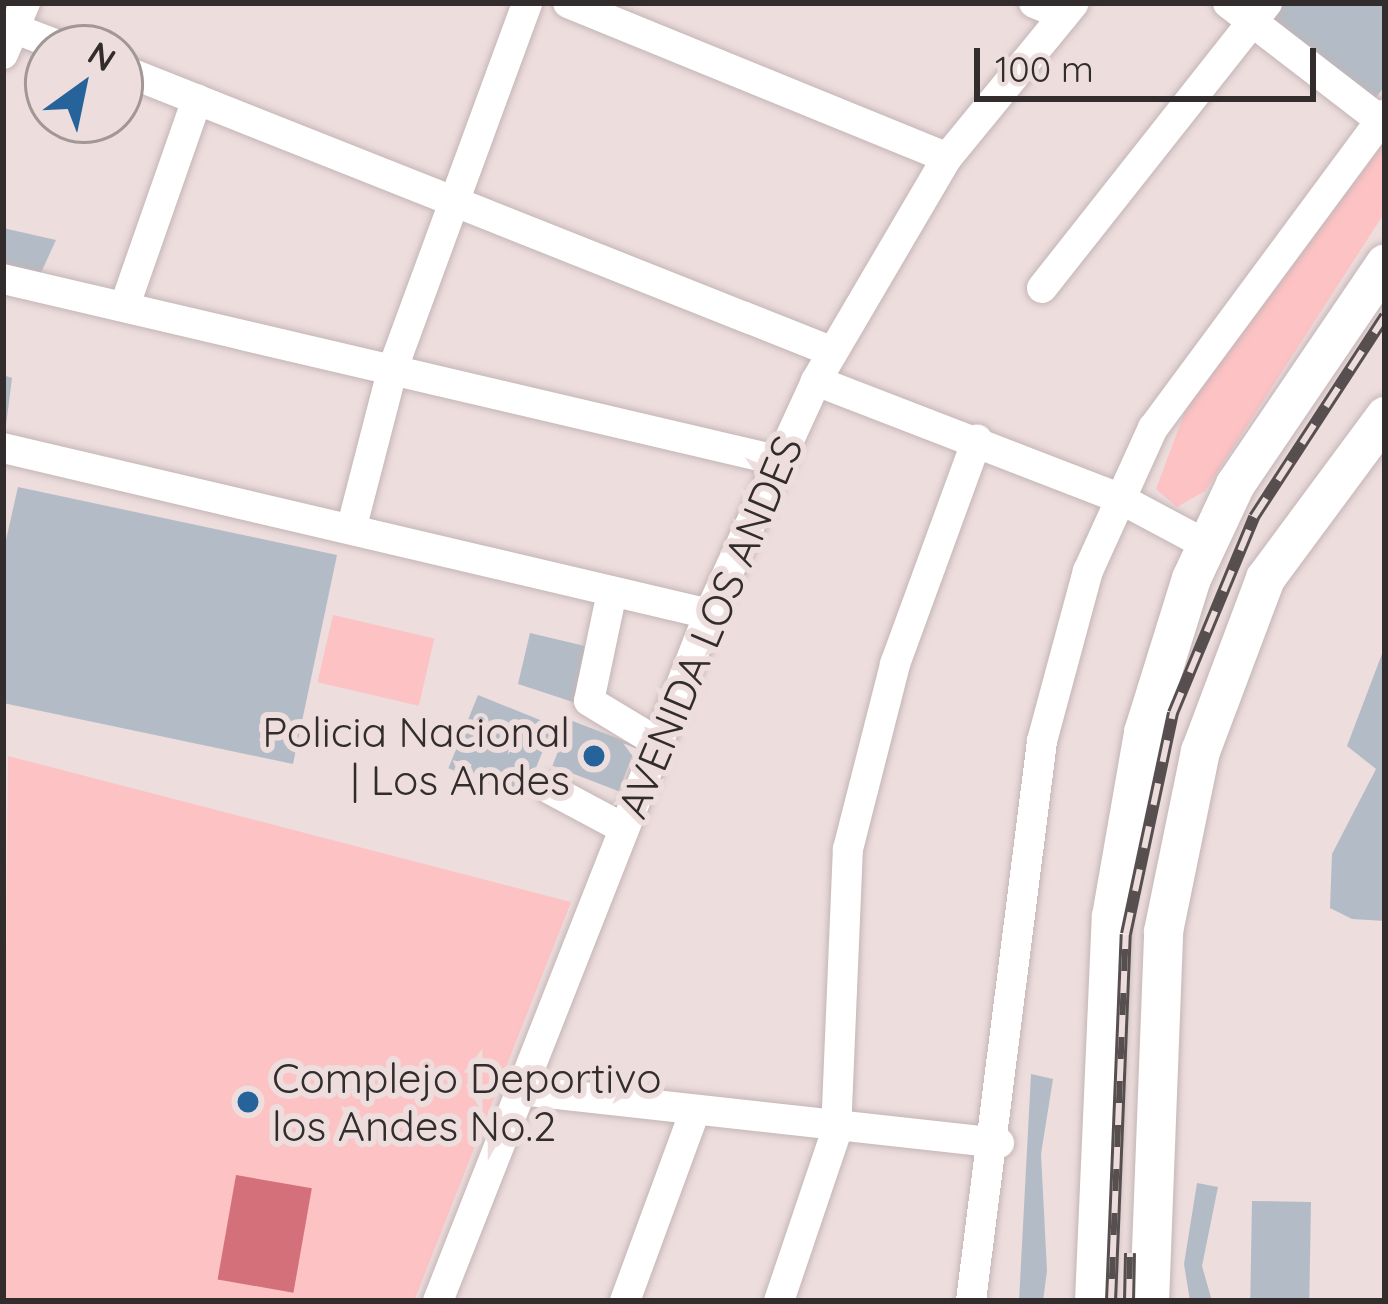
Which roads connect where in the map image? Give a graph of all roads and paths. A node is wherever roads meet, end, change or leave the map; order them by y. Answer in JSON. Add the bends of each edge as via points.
{"nodes":[{"id":1,"x":527,"y":3,"type":"edge"},
{"id":2,"x":568,"y":3,"type":"edge"},
{"id":3,"x":1034,"y":3,"type":"edge"},
{"id":4,"x":1069,"y":9,"type":"edge"},
{"id":5,"x":1249,"y":9,"type":"edge"},
{"id":6,"x":144,"y":79,"type":"edge"},
{"id":7,"x":196,"y":99,"type":"junction"},
{"id":8,"x":1383,"y":117,"type":"edge"},
{"id":9,"x":947,"y":158,"type":"junction"},
{"id":10,"x":455,"y":199,"type":"junction"},
{"id":11,"x":1385,"y":263,"type":"edge"},
{"id":12,"x":1385,"y":278,"type":"edge"},
{"id":13,"x":3,"y":279,"type":"edge"},
{"id":14,"x":1042,"y":288,"type":"dead end"},
{"id":15,"x":125,"y":304,"type":"junction"},
{"id":16,"x":833,"y":352,"type":"junction"},
{"id":17,"x":393,"y":368,"type":"junction"},
{"id":18,"x":816,"y":381,"type":"junction"},
{"id":19,"x":1385,"y":390,"type":"edge"},
{"id":20,"x":1288,"y":394,"type":"junction"},
{"id":21,"x":1385,"y":416,"type":"edge"},
{"id":22,"x":976,"y":440,"type":"junction"},
{"id":23,"x":3,"y":448,"type":"edge"},
{"id":24,"x":781,"y":461,"type":"junction"},
{"id":25,"x":1117,"y":497,"type":"junction"},
{"id":26,"x":352,"y":526,"type":"junction"},
{"id":27,"x":1297,"y":528,"type":"junction"},
{"id":28,"x":1205,"y":544,"type":"junction"},
{"id":29,"x":612,"y":592,"type":"junction"},
{"id":30,"x":709,"y":614,"type":"junction"},
{"id":31,"x":657,"y":742,"type":"junction"},
{"id":32,"x":550,"y":789,"type":"dead end"},
{"id":33,"x":623,"y":828,"type":"junction"},
{"id":34,"x":520,"y":1090,"type":"junction"},
{"id":35,"x":694,"y":1113,"type":"junction"},
{"id":36,"x":836,"y":1132,"type":"junction"},
{"id":37,"x":999,"y":1143,"type":"junction"},
{"id":38,"x":438,"y":1301,"type":"edge"},
{"id":39,"x":625,"y":1301,"type":"edge"},
{"id":40,"x":779,"y":1301,"type":"edge"},
{"id":41,"x":971,"y":1301,"type":"edge"},
{"id":42,"x":1094,"y":1301,"type":"edge"},
{"id":43,"x":1149,"y":1301,"type":"edge"}],
"edges":[{"from":1,"to":10,"type":"street"},
{"from":2,"to":9,"type":"street"},
{"from":3,"to":4,"type":"street"},
{"from":4,"to":9,"type":"street","name":"AVENIDA LOS ANDES"},
{"from":5,"to":8,"type":"street"},
{"from":5,"to":14,"type":"street"},
{"from":6,"to":7,"type":"street"},
{"from":7,"to":10,"type":"street"},
{"from":7,"to":15,"type":"street"},
{"from":8,"to":25,"type":"street","via":[[1228,317]]},
{"from":9,"to":16,"type":"street","name":"AVENIDA LOS ANDES"},
{"from":10,"to":16,"type":"street"},
{"from":10,"to":17,"type":"street"},
{"from":11,"to":20,"type":"main road"},
{"from":12,"to":20,"type":"main road"},
{"from":13,"to":15,"type":"street"},
{"from":15,"to":17,"type":"street"},
{"from":16,"to":18,"type":"street","name":"AVENIDA LOS ANDES"},
{"from":17,"to":24,"type":"street"},
{"from":17,"to":26,"type":"street"},
{"from":18,"to":22,"type":"street"},
{"from":18,"to":24,"type":"street","name":"AVENIDA LOS ANDES"},
{"from":19,"to":27,"type":"main road"},
{"from":20,"to":28,"type":"main road"},
{"from":21,"to":27,"type":"main road"},
{"from":22,"to":25,"type":"street"},
{"from":22,"to":36,"type":"street","via":[[895,664],[848,849]]},
{"from":23,"to":26,"type":"street"},
{"from":24,"to":30,"type":"street","name":"AVENIDA LOS ANDES"},
{"from":25,"to":28,"type":"street"},
{"from":25,"to":37,"type":"street","via":[[1042,741]]},
{"from":26,"to":29,"type":"street"},
{"from":27,"to":43,"type":"main road","via":[[1222,679],[1163,931]]},
{"from":28,"to":42,"type":"main road","via":[[1143,732],[1111,916]]},
{"from":29,"to":30,"type":"street"},
{"from":29,"to":31,"type":"street","via":[[589,700]]},
{"from":30,"to":31,"type":"street","name":"AVENIDA LOS ANDES"},
{"from":31,"to":33,"type":"street","name":"AVENIDA LOS ANDES"},
{"from":32,"to":33,"type":"street"},
{"from":33,"to":34,"type":"street","name":"AVENIDA LOS ANDES"},
{"from":34,"to":35,"type":"street"},
{"from":34,"to":38,"type":"street","name":"AVENIDA LOS ANDES"},
{"from":35,"to":36,"type":"street"},
{"from":35,"to":39,"type":"street"},
{"from":36,"to":37,"type":"street"},
{"from":36,"to":40,"type":"street"},
{"from":37,"to":41,"type":"street"}]}
